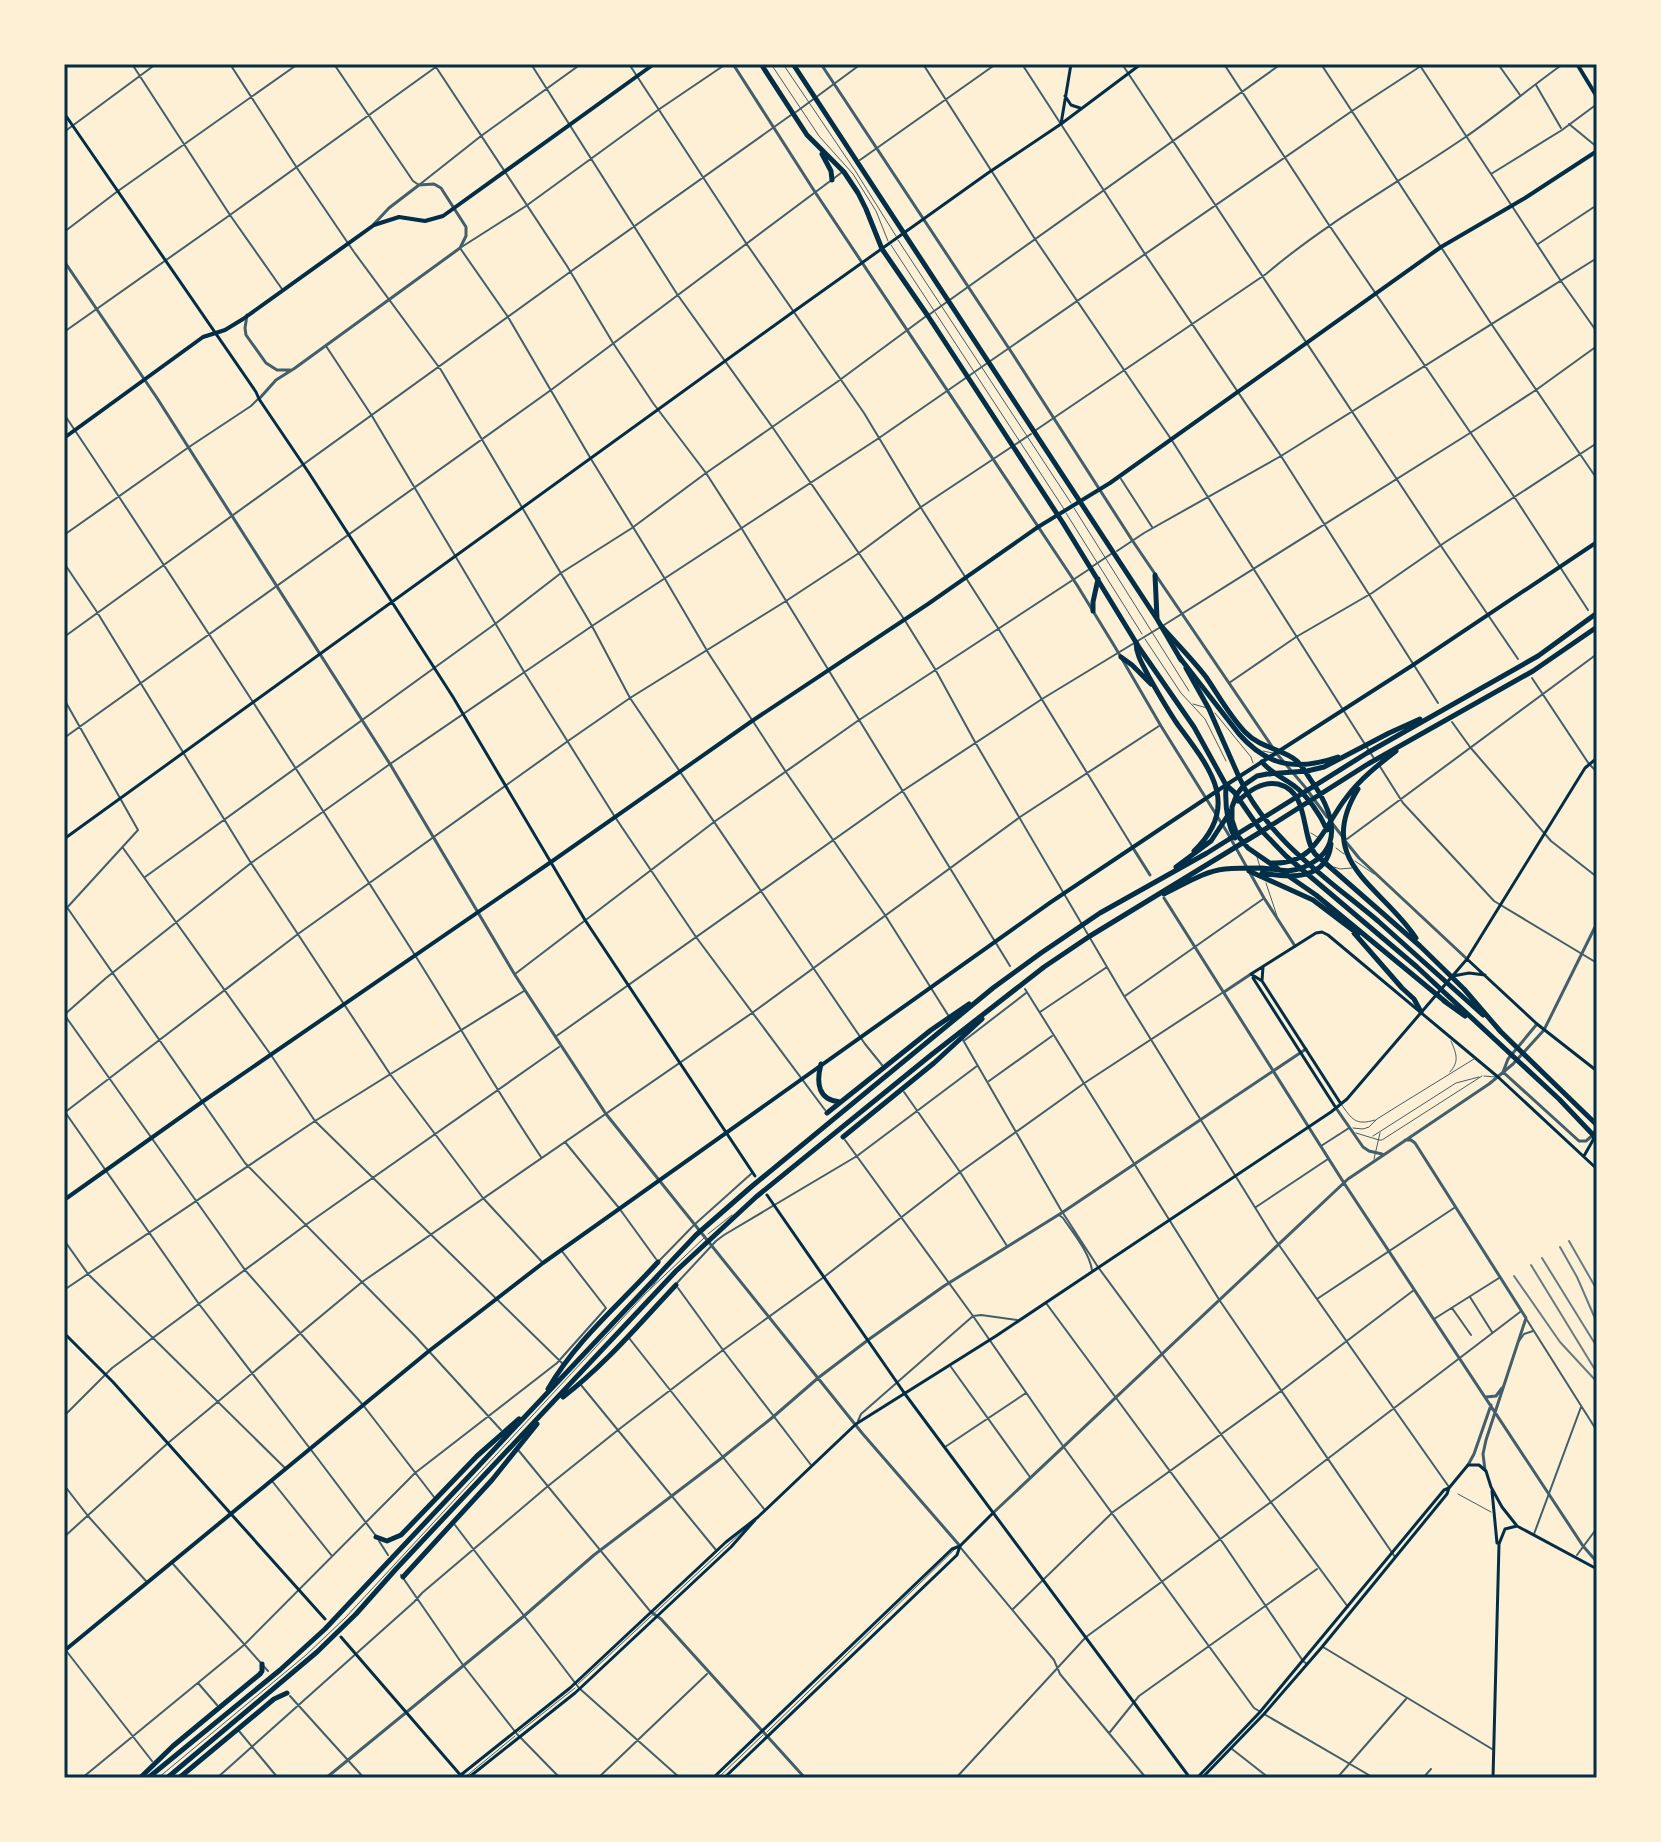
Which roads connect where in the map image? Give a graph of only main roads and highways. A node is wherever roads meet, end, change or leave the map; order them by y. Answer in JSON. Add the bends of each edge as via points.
{"nodes":[{"id":1,"x":654,"y":64,"type":"edge"},
{"id":2,"x":761,"y":64,"type":"edge"},
{"id":3,"x":793,"y":64,"type":"edge"},
{"id":4,"x":1071,"y":64,"type":"edge"},
{"id":5,"x":1141,"y":64,"type":"edge"},
{"id":6,"x":1577,"y":64,"type":"edge"},
{"id":7,"x":1064,"y":95,"type":"junction"},
{"id":8,"x":1597,"y":97,"type":"edge"},
{"id":9,"x":1080,"y":108,"type":"junction"},
{"id":10,"x":64,"y":113,"type":"edge"},
{"id":11,"x":1061,"y":124,"type":"junction"},
{"id":12,"x":817,"y":146,"type":"junction"},
{"id":13,"x":1597,"y":149,"type":"edge"},
{"id":14,"x":850,"y":167,"type":"junction"},
{"id":15,"x":832,"y":180,"type":"road end"},
{"id":16,"x":904,"y":233,"type":"junction"},
{"id":17,"x":882,"y":249,"type":"junction"},
{"id":18,"x":215,"y":333,"type":"junction"},
{"id":19,"x":64,"y":438,"type":"edge"},
{"id":20,"x":1080,"y":502,"type":"junction"},
{"id":21,"x":1058,"y":516,"type":"junction"},
{"id":22,"x":1597,"y":542,"type":"edge"},
{"id":23,"x":1155,"y":575,"type":"road end"},
{"id":24,"x":1098,"y":578,"type":"junction"},
{"id":25,"x":392,"y":602,"type":"junction"},
{"id":26,"x":1093,"y":611,"type":"road end"},
{"id":27,"x":1597,"y":613,"type":"edge"},
{"id":28,"x":1157,"y":619,"type":"junction"},
{"id":29,"x":1162,"y":627,"type":"junction"},
{"id":30,"x":1597,"y":627,"type":"edge"},
{"id":31,"x":1136,"y":642,"type":"junction"},
{"id":32,"x":1120,"y":655,"type":"road end"},
{"id":33,"x":1180,"y":658,"type":"junction"},
{"id":34,"x":1157,"y":691,"type":"junction"},
{"id":35,"x":1441,"y":706,"type":"junction"},
{"id":36,"x":1417,"y":735,"type":"junction"},
{"id":37,"x":1362,"y":747,"type":"junction"},
{"id":38,"x":1597,"y":758,"type":"edge"},
{"id":39,"x":1262,"y":762,"type":"junction"},
{"id":40,"x":1367,"y":774,"type":"junction"},
{"id":41,"x":1239,"y":777,"type":"junction"},
{"id":42,"x":1226,"y":785,"type":"junction"},
{"id":43,"x":1228,"y":820,"type":"junction"},
{"id":44,"x":1227,"y":832,"type":"road end"},
{"id":45,"x":64,"y":839,"type":"edge"},
{"id":46,"x":551,"y":862,"type":"junction"},
{"id":47,"x":1182,"y":863,"type":"junction"},
{"id":48,"x":1245,"y":870,"type":"junction"},
{"id":49,"x":1149,"y":884,"type":"junction"},
{"id":50,"x":1134,"y":909,"type":"junction"},
{"id":51,"x":1345,"y":924,"type":"junction"},
{"id":52,"x":1420,"y":946,"type":"junction"},
{"id":53,"x":1467,"y":959,"type":"junction"},
{"id":54,"x":1263,"y":967,"type":"junction"},
{"id":55,"x":1409,"y":973,"type":"junction"},
{"id":56,"x":1251,"y":974,"type":"junction"},
{"id":57,"x":1453,"y":976,"type":"junction"},
{"id":58,"x":1487,"y":976,"type":"junction"},
{"id":59,"x":1262,"y":981,"type":"junction"},
{"id":60,"x":993,"y":988,"type":"junction"},
{"id":61,"x":1003,"y":998,"type":"junction"},
{"id":62,"x":1421,"y":1012,"type":"junction"},
{"id":63,"x":1479,"y":1026,"type":"junction"},
{"id":64,"x":1501,"y":1032,"type":"junction"},
{"id":65,"x":821,"y":1064,"type":"junction"},
{"id":66,"x":1597,"y":1071,"type":"edge"},
{"id":67,"x":841,"y":1102,"type":"junction"},
{"id":68,"x":1341,"y":1104,"type":"junction"},
{"id":69,"x":1336,"y":1108,"type":"junction"},
{"id":70,"x":828,"y":1114,"type":"road end"},
{"id":71,"x":1597,"y":1125,"type":"edge"},
{"id":72,"x":726,"y":1132,"type":"junction"},
{"id":73,"x":842,"y":1136,"type":"road end"},
{"id":74,"x":1595,"y":1137,"type":"edge"},
{"id":75,"x":1584,"y":1156,"type":"junction"},
{"id":76,"x":1597,"y":1169,"type":"edge"},
{"id":77,"x":754,"y":1174,"type":"road end"},
{"id":78,"x":767,"y":1195,"type":"dead end"},
{"id":79,"x":64,"y":1200,"type":"edge"},
{"id":80,"x":657,"y":1264,"type":"road end"},
{"id":81,"x":675,"y":1283,"type":"road end"},
{"id":82,"x":64,"y":1333,"type":"edge"},
{"id":83,"x":905,"y":1394,"type":"junction"},
{"id":84,"x":544,"y":1397,"type":"junction"},
{"id":85,"x":552,"y":1404,"type":"junction"},
{"id":86,"x":535,"y":1406,"type":"junction"},
{"id":87,"x":543,"y":1413,"type":"junction"},
{"id":88,"x":1491,"y":1487,"type":"junction"},
{"id":89,"x":993,"y":1513,"type":"junction"},
{"id":90,"x":232,"y":1514,"type":"junction"},
{"id":91,"x":758,"y":1517,"type":"junction"},
{"id":92,"x":1517,"y":1526,"type":"junction"},
{"id":93,"x":376,"y":1537,"type":"road end"},
{"id":94,"x":960,"y":1546,"type":"junction"},
{"id":95,"x":1498,"y":1551,"type":"junction"},
{"id":96,"x":1597,"y":1569,"type":"edge"},
{"id":97,"x":402,"y":1576,"type":"road end"},
{"id":98,"x":1350,"y":1609,"type":"junction"},
{"id":99,"x":654,"y":1614,"type":"junction"},
{"id":100,"x":325,"y":1619,"type":"dead end"},
{"id":101,"x":341,"y":1637,"type":"dead end"},
{"id":102,"x":65,"y":1649,"type":"edge"},
{"id":103,"x":1305,"y":1662,"type":"junction"},
{"id":104,"x":262,"y":1664,"type":"road end"},
{"id":105,"x":577,"y":1686,"type":"junction"},
{"id":106,"x":285,"y":1691,"type":"road end"},
{"id":107,"x":1262,"y":1713,"type":"junction"},
{"id":108,"x":517,"y":1734,"type":"junction"},
{"id":109,"x":765,"y":1734,"type":"junction"},
{"id":110,"x":462,"y":1777,"type":"edge"},
{"id":111,"x":140,"y":1778,"type":"edge"},
{"id":112,"x":148,"y":1778,"type":"edge"},
{"id":113,"x":166,"y":1778,"type":"edge"},
{"id":114,"x":179,"y":1778,"type":"edge"},
{"id":115,"x":719,"y":1778,"type":"edge"},
{"id":116,"x":1190,"y":1778,"type":"edge"},
{"id":117,"x":1199,"y":1778,"type":"edge"},
{"id":118,"x":1493,"y":1778,"type":"edge"}],
"edges":[{"from":1,"to":18,"type":"main road","via":[[443,216],[425,221],[399,217],[374,225]]},
{"from":2,"to":12,"type":"highway"},
{"from":3,"to":14,"type":"highway"},
{"from":4,"to":7,"type":"main road"},
{"from":5,"to":9,"type":"main road"},
{"from":6,"to":8,"type":"main road"},
{"from":7,"to":9,"type":"main road"},
{"from":7,"to":11,"type":"main road"},
{"from":9,"to":11,"type":"main road"},
{"from":10,"to":18,"type":"main road"},
{"from":11,"to":16,"type":"main road"},
{"from":12,"to":14,"type":"highway"},
{"from":12,"to":15,"type":"highway"},
{"from":13,"to":20,"type":"main road","via":[[1441,247]]},
{"from":14,"to":16,"type":"highway"},
{"from":14,"to":17,"type":"highway"},
{"from":16,"to":17,"type":"main road"},
{"from":16,"to":20,"type":"highway"},
{"from":17,"to":21,"type":"highway"},
{"from":17,"to":25,"type":"main road"},
{"from":18,"to":19,"type":"main road"},
{"from":18,"to":25,"type":"main road"},
{"from":20,"to":21,"type":"main road"},
{"from":20,"to":28,"type":"highway"},
{"from":21,"to":24,"type":"highway"},
{"from":21,"to":46,"type":"main road"},
{"from":22,"to":39,"type":"main road"},
{"from":23,"to":28,"type":"highway"},
{"from":24,"to":26,"type":"highway"},
{"from":24,"to":31,"type":"highway"},
{"from":25,"to":45,"type":"main road"},
{"from":25,"to":46,"type":"main road"},
{"from":27,"to":35,"type":"highway","via":[[1538,656]]},
{"from":28,"to":29,"type":"highway"},
{"from":29,"to":33,"type":"highway"},
{"from":29,"to":48,"type":"highway","via":[[1249,736],[1297,761],[1331,816],[1328,846],[1307,866],[1289,872]]},
{"from":30,"to":36,"type":"highway","via":[[1513,684]]},
{"from":31,"to":34,"type":"highway"},
{"from":31,"to":42,"type":"highway"},
{"from":32,"to":34,"type":"highway"},
{"from":33,"to":37,"type":"highway","via":[[1246,747],[1270,759],[1294,765],[1319,763]]},
{"from":33,"to":41,"type":"highway"},
{"from":34,"to":47,"type":"highway","via":[[1217,789],[1213,823]]},
{"from":35,"to":37,"type":"highway"},
{"from":35,"to":49,"type":"highway"},
{"from":36,"to":40,"type":"highway"},
{"from":36,"to":50,"type":"highway"},
{"from":37,"to":55,"type":"highway","via":[[1314,770],[1257,776],[1233,803],[1233,823],[1244,844],[1316,895]]},
{"from":38,"to":53,"type":"main road"},
{"from":39,"to":41,"type":"main road"},
{"from":39,"to":48,"type":"highway","via":[[1305,797],[1324,823],[1333,848],[1321,865],[1300,876]]},
{"from":40,"to":43,"type":"highway","via":[[1316,844],[1296,860],[1267,862],[1255,857],[1235,838]]},
{"from":40,"to":52,"type":"highway","via":[[1349,804],[1346,852],[1359,875]]},
{"from":41,"to":42,"type":"main road"},
{"from":41,"to":64,"type":"highway","via":[[1258,808],[1308,863]]},
{"from":42,"to":43,"type":"highway"},
{"from":42,"to":63,"type":"highway","via":[[1286,856]]},
{"from":42,"to":65,"type":"main road"},
{"from":43,"to":44,"type":"highway"},
{"from":46,"to":72,"type":"main road"},
{"from":46,"to":79,"type":"main road"},
{"from":47,"to":49,"type":"highway"},
{"from":47,"to":52,"type":"highway","via":[[1211,841],[1245,795],[1265,784],[1283,786],[1296,796],[1307,841],[1322,862]]},
{"from":48,"to":50,"type":"highway","via":[[1210,873]]},
{"from":48,"to":51,"type":"highway","via":[[1296,891]]},
{"from":49,"to":60,"type":"highway"},
{"from":50,"to":61,"type":"highway"},
{"from":51,"to":55,"type":"highway"},
{"from":51,"to":62,"type":"highway"},
{"from":52,"to":64,"type":"highway"},
{"from":53,"to":57,"type":"main road"},
{"from":53,"to":58,"type":"main road"},
{"from":54,"to":56,"type":"main road"},
{"from":54,"to":59,"type":"main road"},
{"from":54,"to":62,"type":"main road","via":[[1318,932]]},
{"from":55,"to":63,"type":"highway"},
{"from":56,"to":59,"type":"main road"},
{"from":56,"to":69,"type":"main road"},
{"from":57,"to":58,"type":"main road"},
{"from":57,"to":62,"type":"main road"},
{"from":58,"to":66,"type":"main road"},
{"from":59,"to":68,"type":"main road"},
{"from":60,"to":67,"type":"highway"},
{"from":60,"to":84,"type":"highway","via":[[696,1235]]},
{"from":61,"to":73,"type":"highway","via":[[934,1063]]},
{"from":61,"to":85,"type":"highway","via":[[756,1197],[676,1271]]},
{"from":62,"to":68,"type":"main road"},
{"from":62,"to":75,"type":"main road"},
{"from":63,"to":74,"type":"highway"},
{"from":64,"to":71,"type":"highway"},
{"from":65,"to":67,"type":"highway","via":[[819,1087],[829,1099]]},
{"from":65,"to":72,"type":"main road"},
{"from":67,"to":70,"type":"highway"},
{"from":68,"to":69,"type":"main road"},
{"from":69,"to":83,"type":"main road"},
{"from":71,"to":74,"type":"main road"},
{"from":72,"to":77,"type":"main road"},
{"from":72,"to":90,"type":"main road","via":[[496,1298]]},
{"from":74,"to":75,"type":"main road"},
{"from":75,"to":76,"type":"main road"},
{"from":78,"to":83,"type":"main road"},
{"from":80,"to":84,"type":"highway","via":[[579,1345]]},
{"from":81,"to":85,"type":"highway","via":[[582,1382]]},
{"from":82,"to":90,"type":"main road"},
{"from":83,"to":89,"type":"main road"},
{"from":83,"to":91,"type":"main road","via":[[856,1424]]},
{"from":84,"to":86,"type":"highway"},
{"from":85,"to":87,"type":"highway"},
{"from":86,"to":93,"type":"highway","via":[[483,1450],[401,1535],[387,1541]]},
{"from":86,"to":112,"type":"highway","via":[[325,1629]]},
{"from":87,"to":97,"type":"highway","via":[[492,1480]]},
{"from":87,"to":113,"type":"highway","via":[[331,1639]]},
{"from":88,"to":92,"type":"main road"},
{"from":88,"to":95,"type":"main road"},
{"from":88,"to":98,"type":"main road","via":[[1486,1471],[1468,1465]]},
{"from":89,"to":94,"type":"main road"},
{"from":89,"to":116,"type":"main road"},
{"from":90,"to":100,"type":"main road"},
{"from":90,"to":102,"type":"main road"},
{"from":91,"to":99,"type":"main road"},
{"from":91,"to":99,"type":"main road"},
{"from":92,"to":95,"type":"main road","via":[[1503,1531]]},
{"from":92,"to":96,"type":"main road"},
{"from":94,"to":109,"type":"main road"},
{"from":94,"to":109,"type":"main road","via":[[957,1555]]},
{"from":95,"to":118,"type":"main road"},
{"from":98,"to":103,"type":"main road"},
{"from":98,"to":103,"type":"main road"},
{"from":99,"to":105,"type":"main road"},
{"from":99,"to":105,"type":"main road"},
{"from":101,"to":110,"type":"main road"},
{"from":103,"to":107,"type":"main road"},
{"from":104,"to":111,"type":"highway","via":[[253,1681]]},
{"from":105,"to":108,"type":"main road"},
{"from":105,"to":108,"type":"main road"},
{"from":106,"to":114,"type":"highway"},
{"from":107,"to":117,"type":"main road"},
{"from":107,"to":117,"type":"main road"},
{"from":108,"to":110,"type":"main road"},
{"from":108,"to":110,"type":"main road"},
{"from":109,"to":115,"type":"main road"},
{"from":109,"to":115,"type":"main road"}]}
